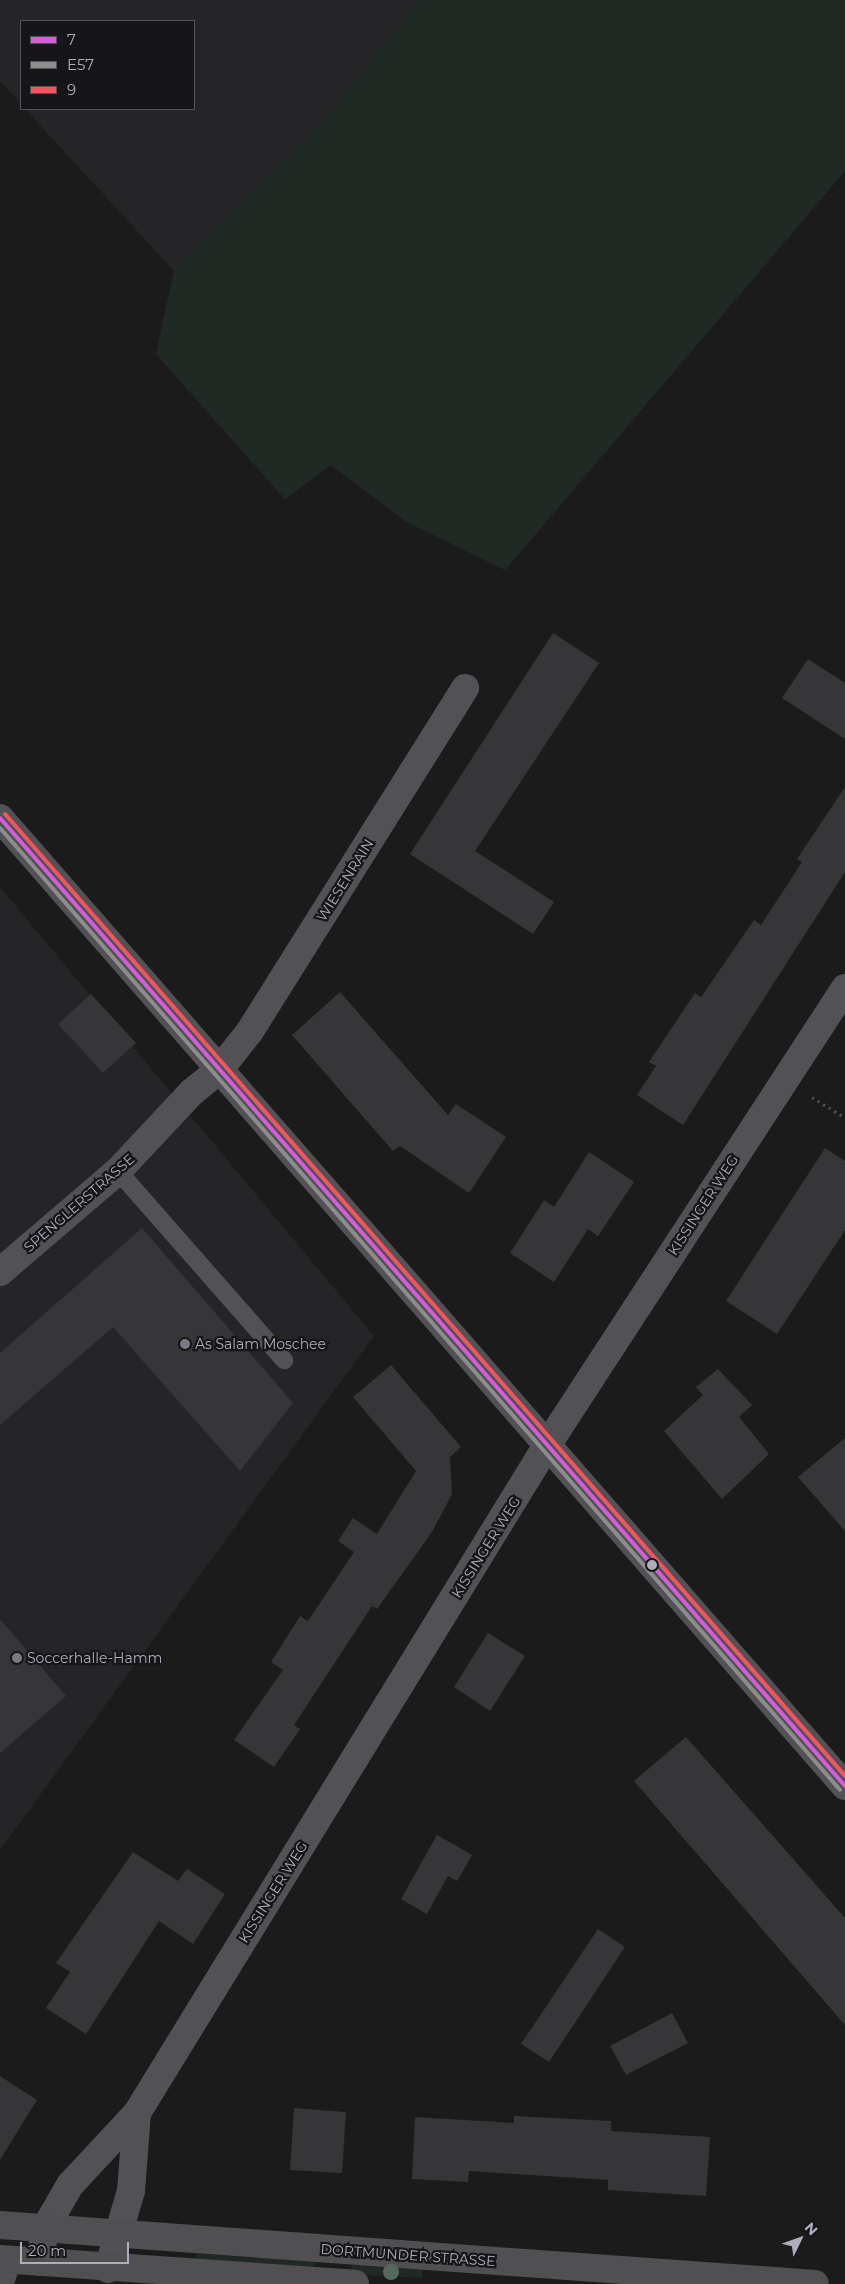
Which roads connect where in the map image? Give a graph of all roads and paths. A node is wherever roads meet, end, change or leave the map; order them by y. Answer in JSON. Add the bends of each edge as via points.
{"nodes":[{"id":1,"x":466,"y":688,"type":"dead end"},
{"id":2,"x":0,"y":818,"type":"edge"},
{"id":3,"x":845,"y":988,"type":"edge"},
{"id":4,"x":220,"y":1069,"type":"junction"},
{"id":5,"x":118,"y":1171,"type":"junction"},
{"id":6,"x":0,"y":1272,"type":"edge"},
{"id":7,"x":284,"y":1360,"type":"dead end"},
{"id":8,"x":546,"y":1446,"type":"junction"},
{"id":9,"x":845,"y":1786,"type":"edge"},
{"id":10,"x":137,"y":2112,"type":"junction"},
{"id":11,"x":0,"y":2225,"type":"edge"},
{"id":12,"x":44,"y":2230,"type":"junction"},
{"id":13,"x":117,"y":2235,"type":"junction"},
{"id":14,"x":41,"y":2262,"type":"junction"},
{"id":15,"x":2,"y":2267,"type":"edge"},
{"id":16,"x":108,"y":2270,"type":"junction"},
{"id":17,"x":355,"y":2284,"type":"edge"},
{"id":18,"x":815,"y":2284,"type":"edge"}],
"edges":[{"from":1,"to":4,"type":"street","name":"WIESENRAIN","via":[[250,1031]]},
{"from":2,"to":4,"type":"street"},
{"from":3,"to":8,"type":"street","name":"KISSINGER WEG"},
{"from":4,"to":5,"type":"street","name":"SPENGLERSTRASSE","via":[[192,1092]]},
{"from":4,"to":8,"type":"street"},
{"from":5,"to":6,"type":"street","name":"SPENGLERSTRASSE"},
{"from":5,"to":7,"type":"lane"},
{"from":8,"to":9,"type":"street"},
{"from":8,"to":10,"type":"street","name":"KISSINGER WEG"},
{"from":10,"to":12,"type":"street","name":"KISSINGER WEG","via":[[70,2185]]},
{"from":10,"to":13,"type":"street","name":"KISSINGER WEG","via":[[131,2191]]},
{"from":11,"to":12,"type":"main road","name":"DORTMUNDER STRASSE"},
{"from":12,"to":13,"type":"main road","name":"DORTMUNDER STRASSE"},
{"from":12,"to":14,"type":"street","name":"KISSINGER WEG"},
{"from":13,"to":16,"type":"street","name":"KISSINGER WEG"},
{"from":13,"to":18,"type":"main road","name":"DORTMUNDER STRASSE"},
{"from":14,"to":15,"type":"main road"},
{"from":14,"to":16,"type":"main road"},
{"from":16,"to":17,"type":"main road"}]}
